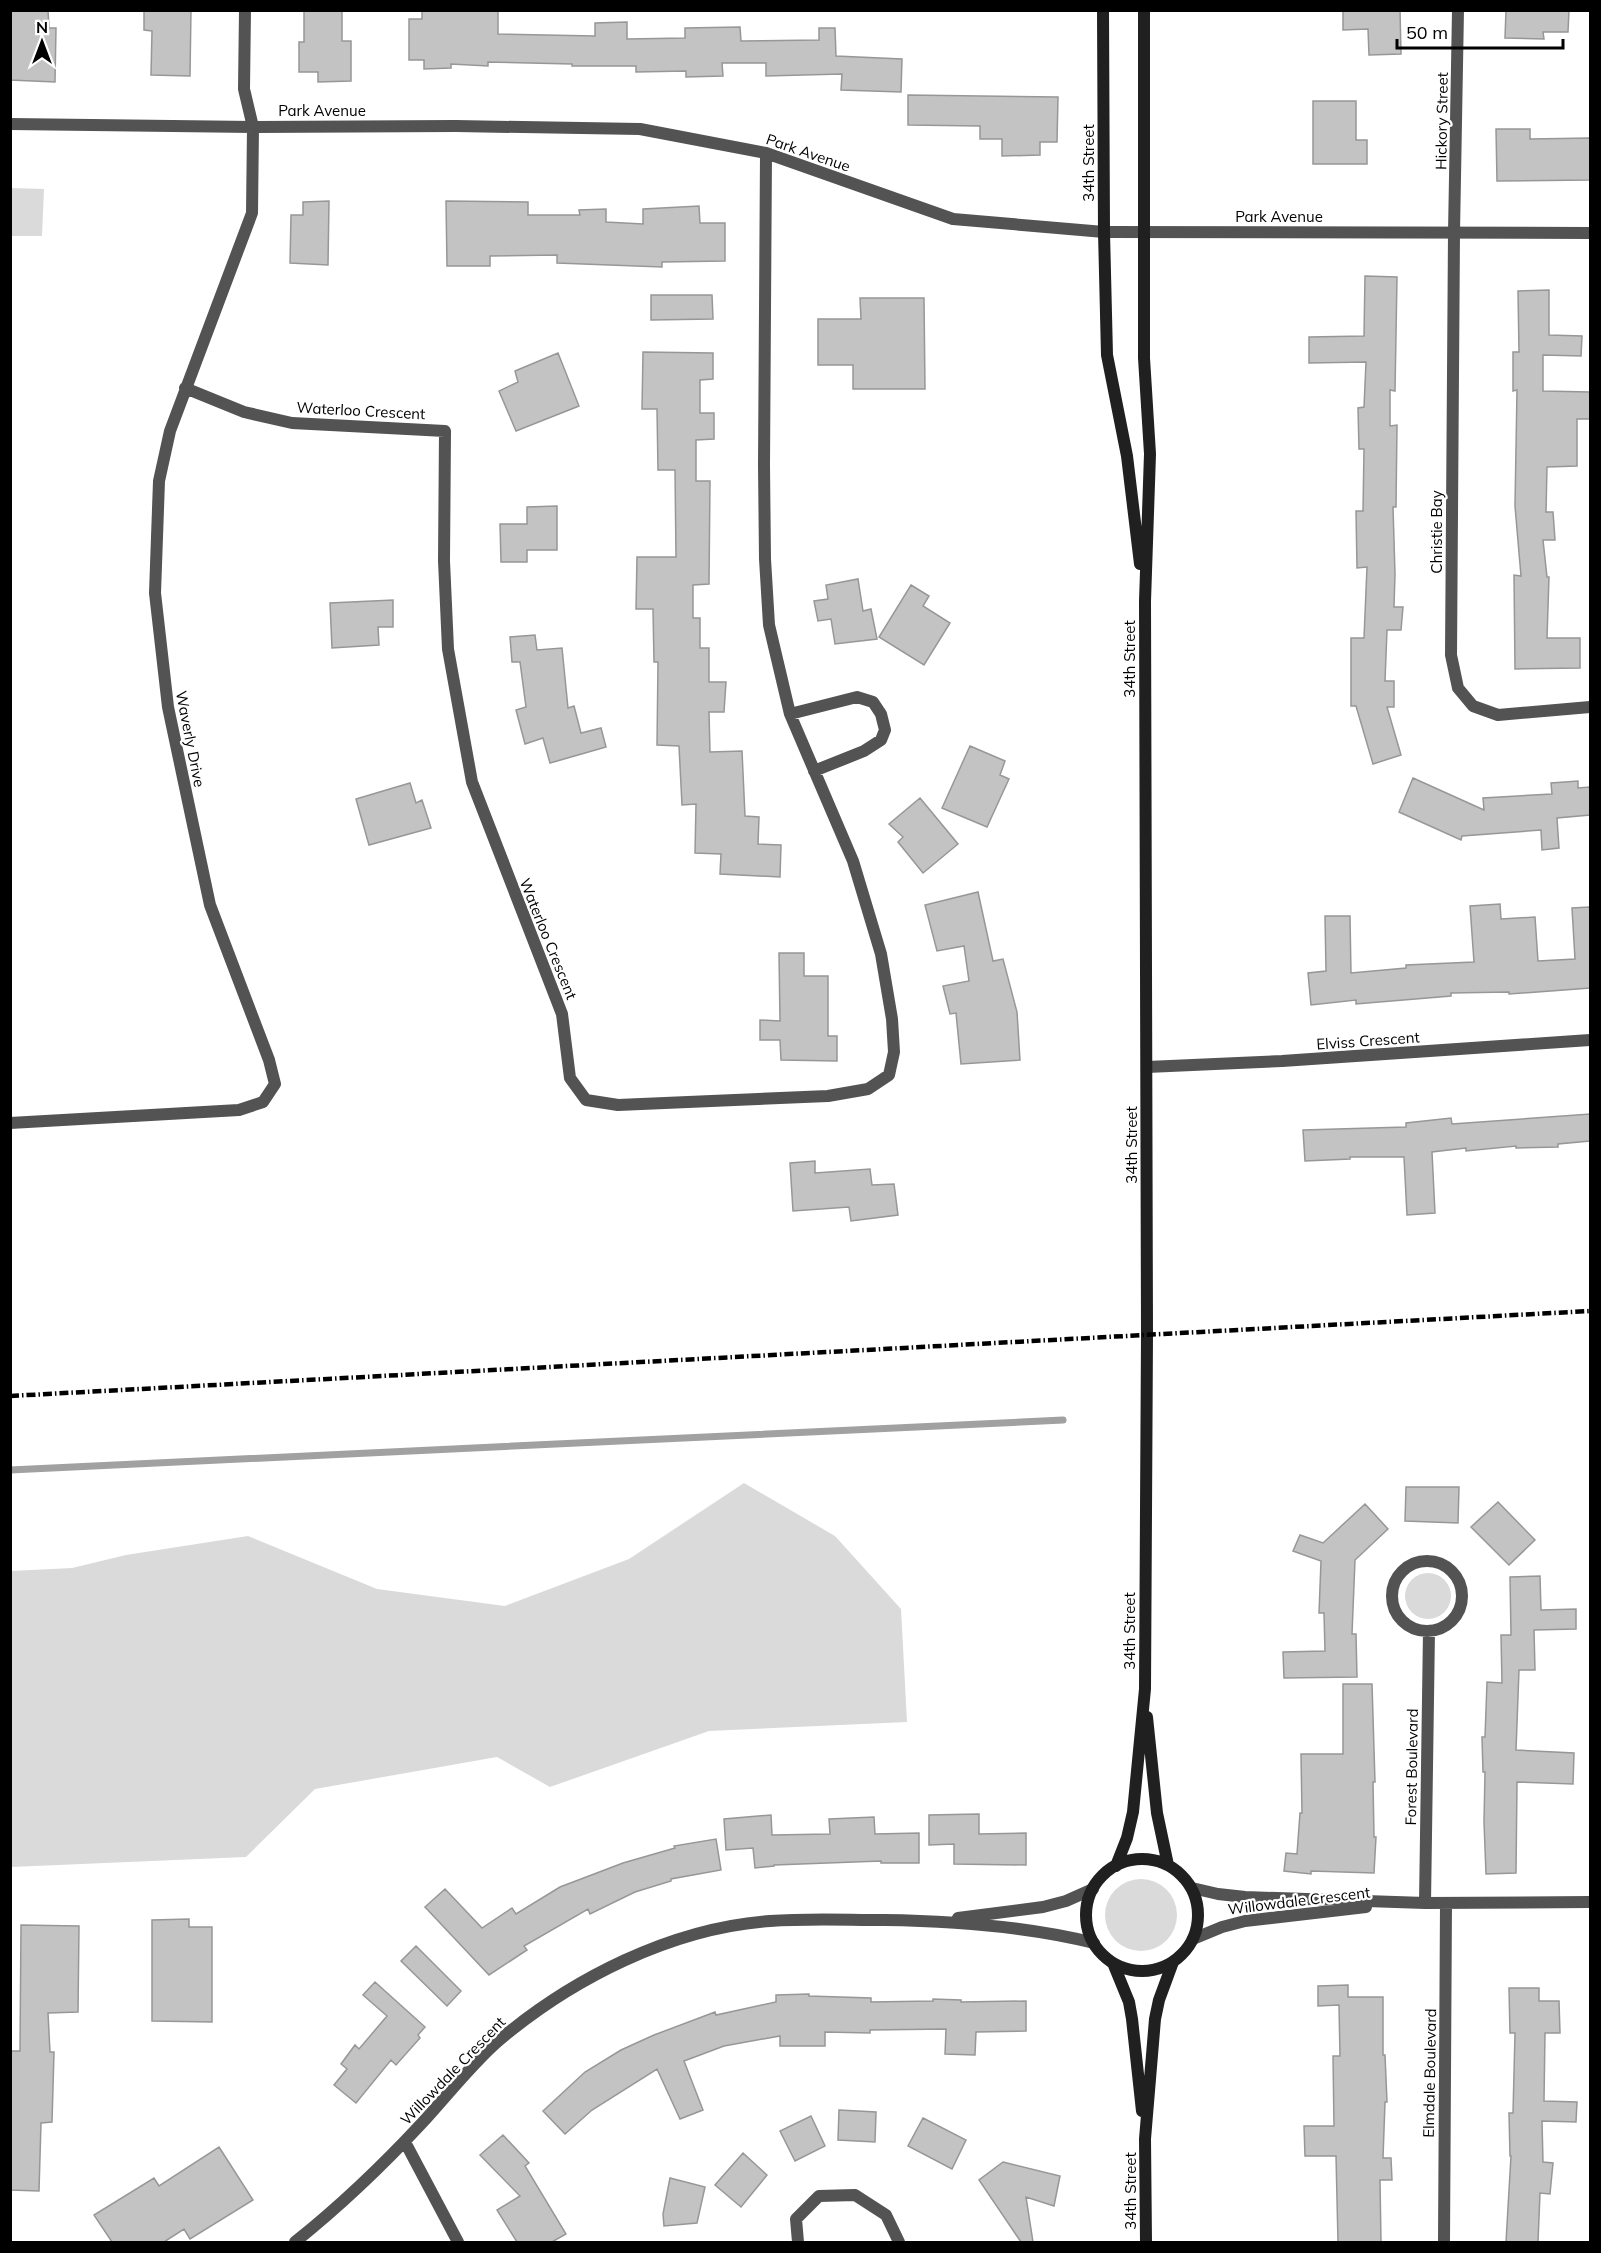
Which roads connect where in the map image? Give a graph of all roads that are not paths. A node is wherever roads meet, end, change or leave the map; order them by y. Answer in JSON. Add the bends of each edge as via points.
{"nodes":[{"id":1,"x":245,"y":10,"type":"edge"},
{"id":2,"x":1103,"y":10,"type":"edge"},
{"id":3,"x":1144,"y":10,"type":"edge"},
{"id":4,"x":1458,"y":10,"type":"edge"},
{"id":5,"x":10,"y":124,"type":"edge"},
{"id":6,"x":253,"y":127,"type":"junction"},
{"id":7,"x":766,"y":153,"type":"junction"},
{"id":8,"x":1104,"y":232,"type":"junction"},
{"id":9,"x":1144,"y":232,"type":"junction"},
{"id":10,"x":1454,"y":233,"type":"junction"},
{"id":11,"x":1590,"y":233,"type":"edge"},
{"id":12,"x":185,"y":388,"type":"junction"},
{"id":13,"x":1145,"y":601,"type":"junction"},
{"id":14,"x":1590,"y":707,"type":"edge"},
{"id":15,"x":790,"y":714,"type":"junction"},
{"id":16,"x":814,"y":771,"type":"junction"},
{"id":17,"x":1590,"y":1040,"type":"edge"},
{"id":18,"x":1147,"y":1067,"type":"junction"},
{"id":19,"x":10,"y":1123,"type":"edge"},
{"id":20,"x":1429,"y":1631,"type":"junction"},
{"id":21,"x":1145,"y":1689,"type":"junction"},
{"id":22,"x":1168,"y":1865,"type":"junction"},
{"id":23,"x":1116,"y":1866,"type":"junction"},
{"id":24,"x":1192,"y":1888,"type":"junction"},
{"id":25,"x":1093,"y":1889,"type":"junction"},
{"id":26,"x":1590,"y":1902,"type":"edge"},
{"id":27,"x":1412,"y":1903,"type":"junction"},
{"id":28,"x":1425,"y":1903,"type":"junction"},
{"id":29,"x":1446,"y":1903,"type":"junction"},
{"id":30,"x":936,"y":1921,"type":"junction"},
{"id":31,"x":1193,"y":1939,"type":"junction"},
{"id":32,"x":1094,"y":1943,"type":"junction"},
{"id":33,"x":1173,"y":1962,"type":"junction"},
{"id":34,"x":1113,"y":1963,"type":"junction"},
{"id":35,"x":1145,"y":2139,"type":"junction"},
{"id":36,"x":405,"y":2142,"type":"junction"},
{"id":37,"x":296,"y":2242,"type":"edge"},
{"id":38,"x":458,"y":2242,"type":"edge"},
{"id":39,"x":798,"y":2242,"type":"edge"},
{"id":40,"x":899,"y":2242,"type":"edge"},
{"id":41,"x":1146,"y":2242,"type":"edge"},
{"id":42,"x":1444,"y":2242,"type":"edge"}],
"edges":[{"from":1,"to":6,"type":"street","name":"Waverly Drive","via":[[244,89]]},
{"from":2,"to":8,"type":"main road","name":"34th Street"},
{"from":3,"to":9,"type":"main road","name":"34th Street"},
{"from":4,"to":10,"type":"street","name":"Hickory Street"},
{"from":5,"to":6,"type":"street","name":"Park Avenue"},
{"from":6,"to":7,"type":"street","name":"Park Avenue","via":[[639,129]]},
{"from":6,"to":12,"type":"street","name":"Waverly Drive","via":[[252,213]]},
{"from":7,"to":8,"type":"street","name":"Park Avenue","via":[[953,219]]},
{"from":7,"to":15,"type":"street","name":"Waterloo Crescent","via":[[765,559],[769,625]]},
{"from":8,"to":9,"type":"street","name":"Park Avenue"},
{"from":8,"to":13,"type":"main road","name":"34th Street","via":[[1107,355],[1127,456]]},
{"from":9,"to":10,"type":"street","name":"Park Avenue"},
{"from":9,"to":13,"type":"main road","name":"34th Street","via":[[1144,358],[1150,454]]},
{"from":10,"to":11,"type":"street","name":"Park Avenue"},
{"from":10,"to":14,"type":"street","name":"Christie Bay","via":[[1451,655],[1458,688],[1473,706],[1498,715]]},
{"from":12,"to":16,"type":"street","name":"Waterloo Crescent","via":[[244,412],[292,423],[445,431],[448,649],[472,782],[562,1014],[570,1078],[586,1100],[618,1106],[828,1096],[868,1089],[889,1075],[894,1052],[892,1019],[881,954],[853,861]]},
{"from":12,"to":19,"type":"street","name":"Waverly Drive","via":[[159,481],[154,593],[168,707],[210,905],[275,1084],[263,1102],[239,1110]]},
{"from":13,"to":18,"type":"main road","name":"34th Street"},
{"from":15,"to":16,"type":"street","name":"Waterloo Crescent"},
{"from":15,"to":16,"type":"street","via":[[857,696],[873,702],[881,714],[885,730],[881,740]]},
{"from":17,"to":18,"type":"street","name":"Elviss Crescent"},
{"from":18,"to":21,"type":"main road","name":"34th Street"},
{"from":20,"to":20,"type":"street","via":[[1449,1624],[1461,1606],[1462,1595],[1455,1575],[1447,1567],[1416,1563],[1400,1574],[1393,1593],[1396,1611],[1410,1626]]},
{"from":20,"to":28,"type":"street","name":"Forest Boulevard"},
{"from":21,"to":22,"type":"main road","name":"34th Street","via":[[1157,1813]]},
{"from":21,"to":23,"type":"main road","name":"34th Street","via":[[1133,1812]]},
{"from":22,"to":23,"type":"main road","via":[[1133,1860]]},
{"from":22,"to":24,"type":"main road"},
{"from":23,"to":25,"type":"main road"},
{"from":24,"to":27,"type":"street","name":"Willowdale Crescent","via":[[1245,1897]]},
{"from":24,"to":31,"type":"main road","via":[[1198,1913]]},
{"from":25,"to":30,"type":"street","name":"Willowdale Crescent","via":[[1042,1907]]},
{"from":25,"to":32,"type":"main road","via":[[1087,1906],[1087,1925]]},
{"from":26,"to":29,"type":"street","name":"Willowdale Crescent"},
{"from":27,"to":28,"type":"street","name":"Willowdale Crescent"},
{"from":27,"to":31,"type":"street","name":"Willowdale Crescent","via":[[1245,1921]]},
{"from":28,"to":29,"type":"street","name":"Willowdale Crescent"},
{"from":29,"to":42,"type":"street","name":"Elmdale Boulevard"},
{"from":30,"to":32,"type":"street","name":"Willowdale Crescent","via":[[1042,1932]]},
{"from":30,"to":36,"type":"street","name":"Willowdale Crescent","via":[[768,1921],[705,1932],[646,1951],[588,1978],[540,2007],[495,2044]]},
{"from":31,"to":33,"type":"main road"},
{"from":32,"to":34,"type":"main road"},
{"from":33,"to":34,"type":"main road","via":[[1143,1971]]},
{"from":33,"to":35,"type":"main road","name":"34th Street","via":[[1158,2000]]},
{"from":34,"to":35,"type":"main road","name":"34th Street","via":[[1129,2002]]},
{"from":35,"to":41,"type":"main road","name":"34th Street"},
{"from":36,"to":37,"type":"street","name":"Willowdale Crescent"},
{"from":36,"to":38,"type":"street"},
{"from":39,"to":40,"type":"street","via":[[796,2219],[819,2196],[855,2195],[886,2215]]}]}
